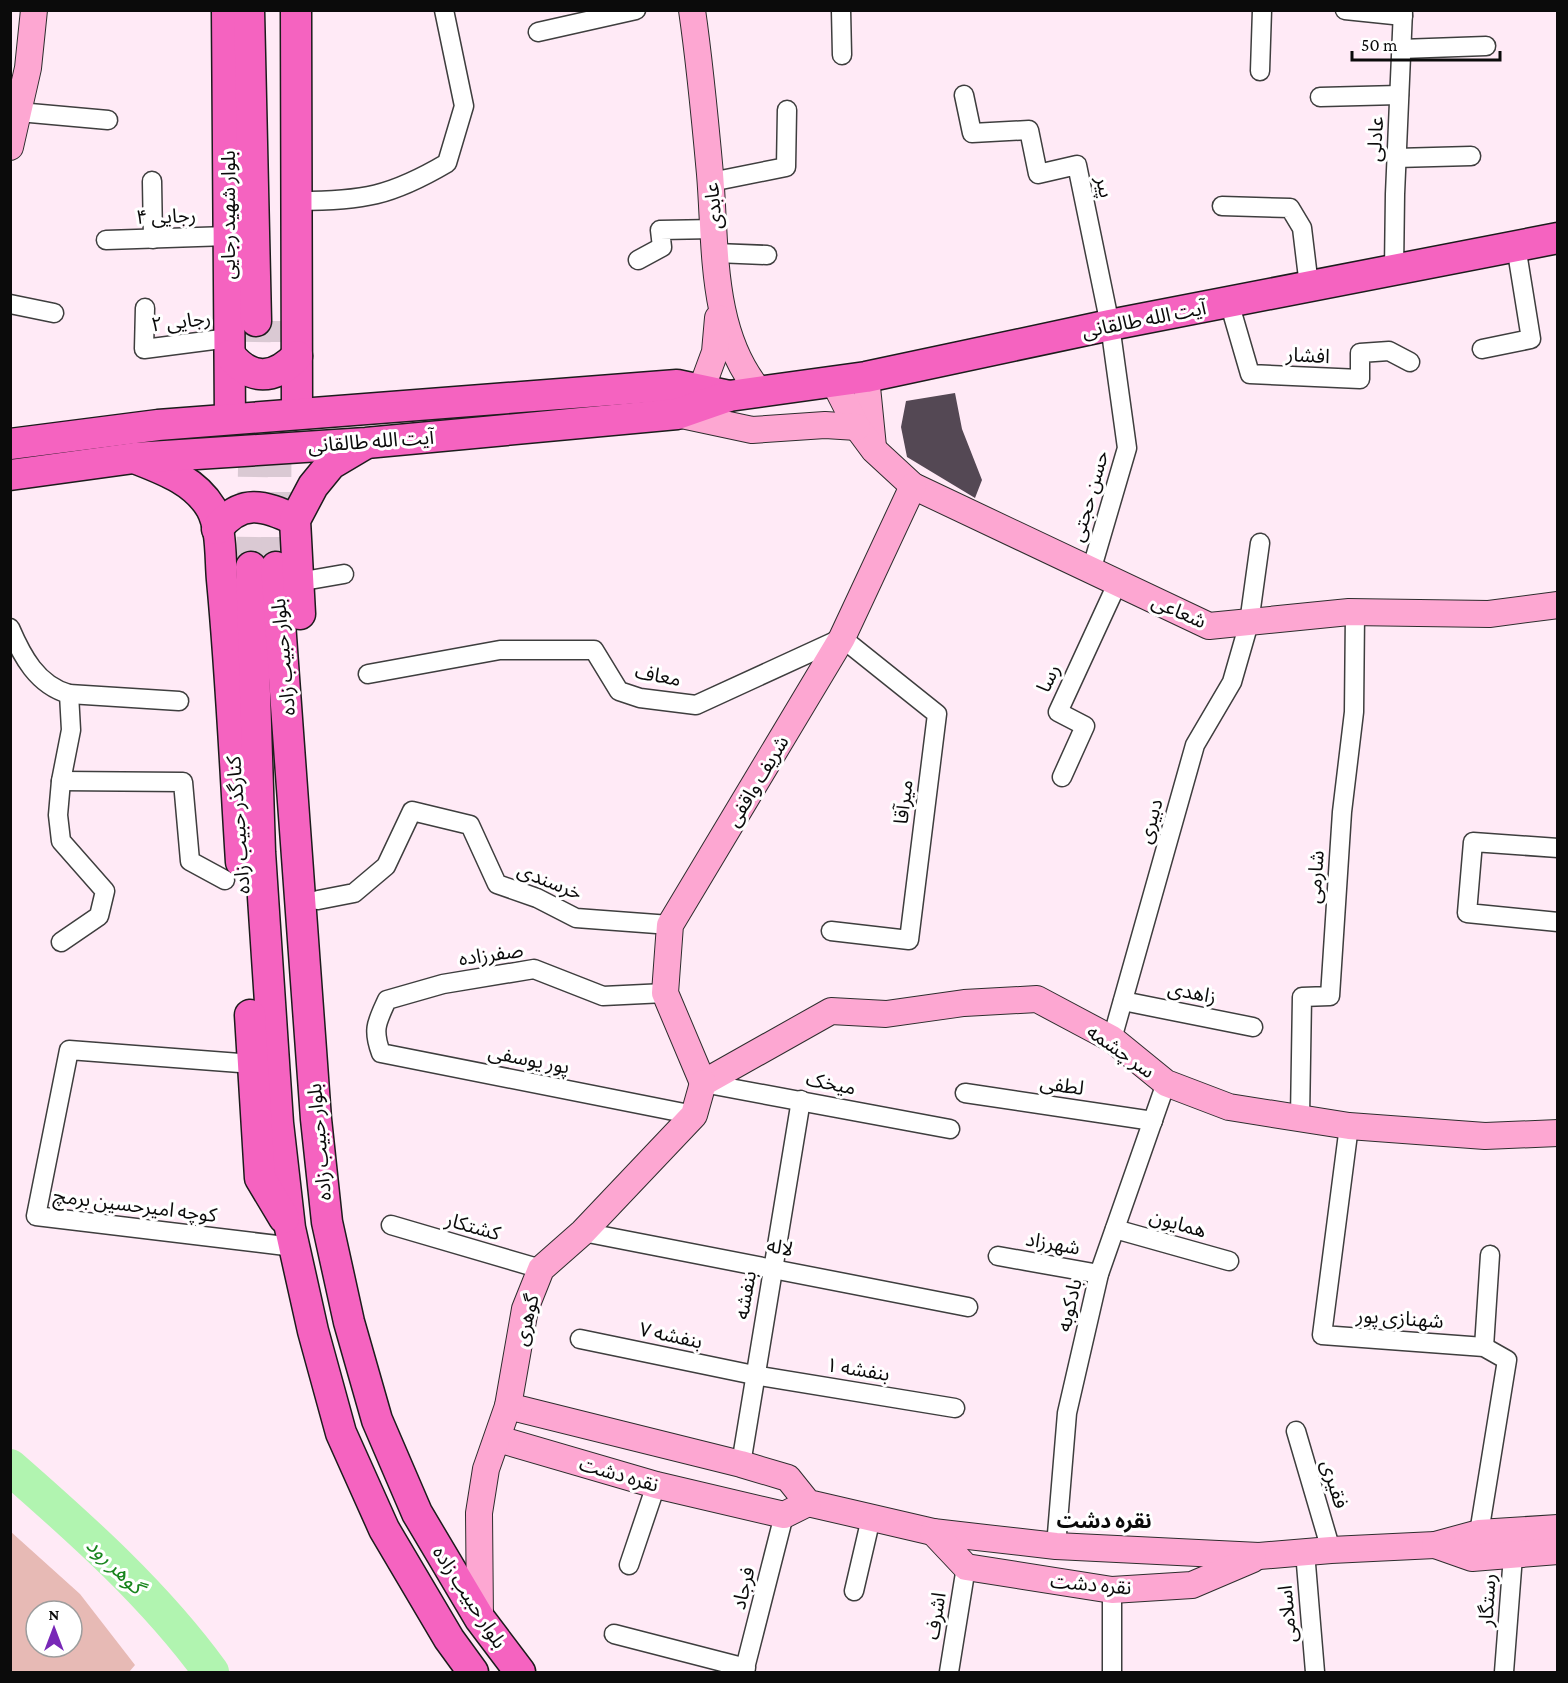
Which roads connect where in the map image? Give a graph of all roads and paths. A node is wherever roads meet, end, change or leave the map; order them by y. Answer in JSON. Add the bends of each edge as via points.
{"nodes":[{"id":1,"x":34,"y":10,"type":"edge"},
{"id":2,"x":227,"y":10,"type":"edge"},
{"id":3,"x":249,"y":10,"type":"edge"},
{"id":4,"x":278,"y":10,"type":"edge"},
{"id":5,"x":296,"y":10,"type":"edge"},
{"id":6,"x":444,"y":10,"type":"edge"},
{"id":7,"x":636,"y":10,"type":"edge"},
{"id":8,"x":692,"y":10,"type":"edge"},
{"id":9,"x":841,"y":10,"type":"edge"},
{"id":10,"x":1262,"y":10,"type":"edge"},
{"id":11,"x":1345,"y":10,"type":"edge"},
{"id":12,"x":1403,"y":13,"type":"edge"},
{"id":13,"x":538,"y":32,"type":"dead end"},
{"id":14,"x":1486,"y":46,"type":"dead end"},
{"id":15,"x":1401,"y":49,"type":"junction"},
{"id":16,"x":842,"y":55,"type":"dead end"},
{"id":17,"x":1260,"y":71,"type":"dead end"},
{"id":18,"x":964,"y":95,"type":"dead end"},
{"id":19,"x":1399,"y":95,"type":"junction"},
{"id":20,"x":1320,"y":97,"type":"dead end"},
{"id":21,"x":787,"y":110,"type":"dead end"},
{"id":22,"x":19,"y":112,"type":"junction"},
{"id":23,"x":108,"y":120,"type":"dead end"},
{"id":24,"x":10,"y":147,"type":"edge"},
{"id":25,"x":1471,"y":156,"type":"dead end"},
{"id":26,"x":1396,"y":158,"type":"junction"},
{"id":27,"x":152,"y":181,"type":"dead end"},
{"id":28,"x":711,"y":182,"type":"junction"},
{"id":29,"x":298,"y":201,"type":"junction"},
{"id":30,"x":1222,"y":206,"type":"dead end"},
{"id":31,"x":228,"y":236,"type":"junction"},
{"id":32,"x":1557,"y":238,"type":"edge"},
{"id":33,"x":153,"y":239,"type":"junction"},
{"id":34,"x":106,"y":240,"type":"dead end"},
{"id":35,"x":716,"y":241,"type":"junction"},
{"id":36,"x":1516,"y":246,"type":"junction"},
{"id":37,"x":767,"y":255,"type":"dead end"},
{"id":38,"x":638,"y":260,"type":"dead end"},
{"id":39,"x":1394,"y":270,"type":"junction"},
{"id":40,"x":1309,"y":286,"type":"junction"},
{"id":41,"x":720,"y":293,"type":"junction"},
{"id":42,"x":1229,"y":302,"type":"junction"},
{"id":43,"x":10,"y":304,"type":"edge"},
{"id":44,"x":145,"y":308,"type":"dead end"},
{"id":45,"x":54,"y":313,"type":"dead end"},
{"id":46,"x":1110,"y":325,"type":"junction"},
{"id":47,"x":230,"y":347,"type":"junction"},
{"id":48,"x":1482,"y":349,"type":"dead end"},
{"id":49,"x":297,"y":356,"type":"junction"},
{"id":50,"x":1410,"y":362,"type":"dead end"},
{"id":51,"x":866,"y":376,"type":"junction"},
{"id":52,"x":834,"y":382,"type":"junction"},
{"id":53,"x":760,"y":392,"type":"junction"},
{"id":54,"x":715,"y":393,"type":"junction"},
{"id":55,"x":524,"y":396,"type":"junction"},
{"id":56,"x":297,"y":413,"type":"junction"},
{"id":57,"x":676,"y":414,"type":"junction"},
{"id":58,"x":230,"y":419,"type":"junction"},
{"id":59,"x":857,"y":427,"type":"junction"},
{"id":60,"x":528,"y":429,"type":"junction"},
{"id":61,"x":366,"y":443,"type":"junction"},
{"id":62,"x":10,"y":444,"type":"edge"},
{"id":63,"x":874,"y":450,"type":"junction"},
{"id":64,"x":134,"y":458,"type":"junction"},
{"id":65,"x":10,"y":475,"type":"edge"},
{"id":66,"x":913,"y":486,"type":"junction"},
{"id":67,"x":295,"y":520,"type":"junction"},
{"id":68,"x":217,"y":529,"type":"junction"},
{"id":69,"x":1260,"y":543,"type":"dead end"},
{"id":70,"x":1091,"y":571,"type":"junction"},
{"id":71,"x":275,"y":572,"type":"junction"},
{"id":72,"x":344,"y":574,"type":"dead end"},
{"id":73,"x":1117,"y":584,"type":"junction"},
{"id":74,"x":1557,"y":605,"type":"edge"},
{"id":75,"x":1355,"y":613,"type":"junction"},
{"id":76,"x":1249,"y":622,"type":"junction"},
{"id":77,"x":10,"y":628,"type":"edge"},
{"id":78,"x":842,"y":638,"type":"junction"},
{"id":79,"x":368,"y":674,"type":"dead end"},
{"id":80,"x":69,"y":694,"type":"junction"},
{"id":81,"x":179,"y":701,"type":"dead end"},
{"id":82,"x":1062,"y":777,"type":"dead end"},
{"id":83,"x":61,"y":781,"type":"junction"},
{"id":84,"x":1557,"y":848,"type":"edge"},
{"id":85,"x":225,"y":880,"type":"dead end"},
{"id":86,"x":318,"y":900,"type":"junction"},
{"id":87,"x":1557,"y":922,"type":"edge"},
{"id":88,"x":670,"y":925,"type":"junction"},
{"id":89,"x":831,"y":931,"type":"dead end"},
{"id":90,"x":61,"y":942,"type":"dead end"},
{"id":91,"x":666,"y":993,"type":"junction"},
{"id":92,"x":1123,"y":1001,"type":"junction"},
{"id":93,"x":375,"y":1027,"type":"joint"},
{"id":94,"x":1252,"y":1027,"type":"dead end"},
{"id":95,"x":1112,"y":1040,"type":"junction"},
{"id":96,"x":253,"y":1064,"type":"junction"},
{"id":97,"x":703,"y":1083,"type":"junction"},
{"id":98,"x":1166,"y":1083,"type":"junction"},
{"id":99,"x":965,"y":1094,"type":"dead end"},
{"id":100,"x":801,"y":1100,"type":"junction"},
{"id":101,"x":694,"y":1115,"type":"junction"},
{"id":102,"x":1300,"y":1118,"type":"junction"},
{"id":103,"x":1153,"y":1121,"type":"junction"},
{"id":104,"x":1349,"y":1126,"type":"junction"},
{"id":105,"x":950,"y":1129,"type":"dead end"},
{"id":106,"x":1557,"y":1133,"type":"edge"},
{"id":107,"x":327,"y":1222,"type":"junction"},
{"id":108,"x":391,"y":1225,"type":"dead end"},
{"id":109,"x":1115,"y":1229,"type":"junction"},
{"id":110,"x":583,"y":1232,"type":"junction"},
{"id":111,"x":292,"y":1237,"type":"junction"},
{"id":112,"x":1490,"y":1255,"type":"dead end"},
{"id":113,"x":998,"y":1256,"type":"dead end"},
{"id":114,"x":1229,"y":1261,"type":"dead end"},
{"id":115,"x":541,"y":1269,"type":"junction"},
{"id":116,"x":772,"y":1269,"type":"junction"},
{"id":117,"x":1099,"y":1274,"type":"junction"},
{"id":118,"x":968,"y":1306,"type":"dead end"},
{"id":119,"x":580,"y":1339,"type":"dead end"},
{"id":120,"x":1484,"y":1347,"type":"junction"},
{"id":121,"x":753,"y":1375,"type":"junction"},
{"id":122,"x":508,"y":1406,"type":"junction"},
{"id":123,"x":955,"y":1408,"type":"dead end"},
{"id":124,"x":542,"y":1415,"type":"junction"},
{"id":125,"x":1296,"y":1431,"type":"dead end"},
{"id":126,"x":498,"y":1439,"type":"junction"},
{"id":127,"x":532,"y":1449,"type":"junction"},
{"id":128,"x":741,"y":1464,"type":"junction"},
{"id":129,"x":656,"y":1485,"type":"junction"},
{"id":130,"x":808,"y":1503,"type":"junction"},
{"id":131,"x":784,"y":1515,"type":"junction"},
{"id":132,"x":871,"y":1518,"type":"junction"},
{"id":133,"x":1557,"y":1528,"type":"edge"},
{"id":134,"x":933,"y":1532,"type":"junction"},
{"id":135,"x":1479,"y":1533,"type":"junction"},
{"id":136,"x":1514,"y":1543,"type":"junction"},
{"id":137,"x":1435,"y":1545,"type":"junction"},
{"id":138,"x":1056,"y":1546,"type":"junction"},
{"id":139,"x":1331,"y":1550,"type":"junction"},
{"id":140,"x":1557,"y":1551,"type":"edge"},
{"id":141,"x":1305,"y":1552,"type":"junction"},
{"id":142,"x":1259,"y":1556,"type":"junction"},
{"id":143,"x":629,"y":1565,"type":"dead end"},
{"id":144,"x":966,"y":1567,"type":"junction"},
{"id":145,"x":1112,"y":1590,"type":"junction"},
{"id":146,"x":854,"y":1591,"type":"dead end"},
{"id":147,"x":480,"y":1619,"type":"junction"},
{"id":148,"x":614,"y":1634,"type":"dead end"},
{"id":149,"x":745,"y":1670,"type":"edge"},
{"id":150,"x":473,"y":1672,"type":"edge"},
{"id":151,"x":520,"y":1672,"type":"edge"},
{"id":152,"x":949,"y":1672,"type":"edge"},
{"id":153,"x":1112,"y":1672,"type":"edge"},
{"id":154,"x":1315,"y":1672,"type":"edge"},
{"id":155,"x":1504,"y":1672,"type":"edge"}],
"edges":[{"from":1,"to":22,"type":"street"},
{"from":2,"to":31,"type":"main road","name":"بلوار شهید رجایی"},
{"from":3,"to":4,"type":"main road","name":"بلوار شهید رجایی","via":[[266,321]]},
{"from":5,"to":29,"type":"main road"},
{"from":6,"to":29,"type":"street","via":[[464,106],[447,163],[385,194],[344,201]]},
{"from":7,"to":13,"type":"street"},
{"from":8,"to":28,"type":"street","name":"عابدی"},
{"from":9,"to":16,"type":"street"},
{"from":10,"to":17,"type":"street"},
{"from":11,"to":12,"type":"street"},
{"from":12,"to":15,"type":"street","name":"عادلی"},
{"from":14,"to":15,"type":"street"},
{"from":15,"to":19,"type":"street","name":"عادلی"},
{"from":18,"to":46,"type":"street","name":"پیر","via":[[972,133],[1029,130],[1038,174],[1077,165]]},
{"from":19,"to":20,"type":"street"},
{"from":19,"to":26,"type":"street","name":"عادلی"},
{"from":21,"to":28,"type":"street","via":[[786,167]]},
{"from":22,"to":23,"type":"street"},
{"from":22,"to":24,"type":"street"},
{"from":25,"to":26,"type":"street"},
{"from":26,"to":39,"type":"street","name":"عادلی"},
{"from":27,"to":33,"type":"street"},
{"from":28,"to":35,"type":"street","name":"عابدی"},
{"from":29,"to":49,"type":"main road"},
{"from":30,"to":40,"type":"street","via":[[1290,208],[1302,228]]},
{"from":31,"to":33,"type":"street","name":"رجایی ۴"},
{"from":31,"to":47,"type":"main road","name":"بلوار شهید رجایی"},
{"from":32,"to":36,"type":"main road","name":"آیت الله طالقانی"},
{"from":33,"to":34,"type":"street","name":"رجایی ۴"},
{"from":35,"to":37,"type":"street"},
{"from":35,"to":38,"type":"street","via":[[660,230],[662,247]]},
{"from":35,"to":41,"type":"street","name":"عابدی"},
{"from":36,"to":39,"type":"main road","name":"آیت الله طالقانی"},
{"from":36,"to":48,"type":"street","via":[[1531,339]]},
{"from":39,"to":40,"type":"main road","name":"آیت الله طالقانی"},
{"from":40,"to":42,"type":"main road","name":"آیت الله طالقانی"},
{"from":41,"to":53,"type":"street","name":"عابدی","via":[[732,347],[745,375]]},
{"from":41,"to":54,"type":"street"},
{"from":42,"to":46,"type":"main road","name":"آیت الله طالقانی"},
{"from":42,"to":50,"type":"street","name":"افشار","via":[[1250,374],[1360,379],[1360,353],[1389,351]]},
{"from":43,"to":45,"type":"street"},
{"from":44,"to":47,"type":"street","name":"رجایی ۲","via":[[144,349]]},
{"from":46,"to":51,"type":"main road","name":"آیت الله طالقانی"},
{"from":46,"to":70,"type":"street","name":"حسن حجتی","via":[[1127,448]]},
{"from":47,"to":49,"type":"main road","via":[[241,369],[262,374],[274,374]]},
{"from":47,"to":58,"type":"main road","name":"بلوار شهید رجایی"},
{"from":49,"to":56,"type":"main road"},
{"from":51,"to":52,"type":"main road","name":"آیت الله طالقانی"},
{"from":51,"to":63,"type":"street"},
{"from":52,"to":53,"type":"main road","name":"آیت الله طالقانی"},
{"from":52,"to":59,"type":"street","name":"شعاعی"},
{"from":53,"to":54,"type":"main road","name":"آیت الله طالقانی"},
{"from":54,"to":55,"type":"main road","name":"آیت الله طالقانی","via":[[676,385]]},
{"from":54,"to":57,"type":"main road","name":"آیت الله طالقانی"},
{"from":55,"to":56,"type":"main road","name":"آیت الله طالقانی"},
{"from":55,"to":60,"type":"main road"},
{"from":56,"to":58,"type":"main road","name":"آیت الله طالقانی"},
{"from":57,"to":59,"type":"street","via":[[752,429]]},
{"from":57,"to":60,"type":"main road","name":"آیت الله طالقانی"},
{"from":58,"to":62,"type":"main road","name":"آیت الله طالقانی"},
{"from":59,"to":63,"type":"street","name":"شعاعی"},
{"from":60,"to":61,"type":"main road","name":"آیت الله طالقانی"},
{"from":61,"to":64,"type":"main road","name":"آیت الله طالقانی"},
{"from":61,"to":67,"type":"main road","via":[[331,464],[313,486]]},
{"from":63,"to":66,"type":"street","name":"شعاعی"},
{"from":64,"to":65,"type":"main road","name":"آیت الله طالقانی"},
{"from":64,"to":68,"type":"main road","name":"کنارگذر حبیب زاده","via":[[195,487],[212,510]]},
{"from":66,"to":70,"type":"street","name":"شعاعی"},
{"from":66,"to":78,"type":"street","name":"شریف واقفی"},
{"from":67,"to":68,"type":"main road","via":[[255,506],[239,509]]},
{"from":67,"to":71,"type":"main road"},
{"from":68,"to":96,"type":"main road","name":"کنارگذر حبیب زاده"},
{"from":69,"to":76,"type":"street","name":"دبیری"},
{"from":70,"to":73,"type":"street","name":"شعاعی"},
{"from":71,"to":72,"type":"street"},
{"from":71,"to":86,"type":"main road"},
{"from":71,"to":107,"type":"main road","name":"بلوار حبیب زاده"},
{"from":71,"to":111,"type":"main road","name":"بلوار حبیب زاده","via":[[260,852],[278,1123]]},
{"from":73,"to":76,"type":"street","name":"شعاعی","via":[[1209,627]]},
{"from":73,"to":82,"type":"street","name":"رسا","via":[[1058,712],[1085,726]]},
{"from":74,"to":75,"type":"street","name":"شعاعی","via":[[1489,614]]},
{"from":75,"to":76,"type":"street","name":"شعاعی"},
{"from":75,"to":102,"type":"street","name":"شارمی","via":[[1354,712],[1342,812],[1330,996],[1302,997]]},
{"from":76,"to":92,"type":"street","name":"دبیری","via":[[1232,682],[1195,745]]},
{"from":77,"to":80,"type":"street","via":[[32,669],[56,690]]},
{"from":78,"to":79,"type":"street","name":"معاف","via":[[696,705],[640,698],[619,691],[594,650],[500,651]]},
{"from":78,"to":88,"type":"street","name":"شریف واقفی"},
{"from":78,"to":89,"type":"street","name":"میرآقا","via":[[938,714],[909,940]]},
{"from":80,"to":81,"type":"street"},
{"from":80,"to":83,"type":"street","via":[[71,730]]},
{"from":83,"to":85,"type":"street","via":[[183,782],[190,861]]},
{"from":83,"to":90,"type":"street","via":[[61,841],[105,891],[99,916]]},
{"from":84,"to":87,"type":"street","via":[[1473,842],[1467,913]]},
{"from":86,"to":88,"type":"street","name":"خرسندی","via":[[354,893],[386,866],[412,811],[470,825],[496,884],[537,898],[576,918]]},
{"from":86,"to":107,"type":"main road","via":[[332,1113]]},
{"from":88,"to":91,"type":"street","name":"شریف واقفی"},
{"from":91,"to":93,"type":"street","name":"صفرزاده","via":[[603,996],[534,969],[443,984],[387,1000]]},
{"from":91,"to":97,"type":"street","name":"شریف واقفی"},
{"from":92,"to":94,"type":"street","name":"زاهدی"},
{"from":92,"to":95,"type":"street","name":"دبیری"},
{"from":93,"to":101,"type":"street","name":"پور یوسفی","via":[[381,1053]]},
{"from":95,"to":97,"type":"street","name":"سر چشمه","via":[[1037,999],[964,1003],[886,1014],[831,1011]]},
{"from":95,"to":98,"type":"street","name":"سر چشمه"},
{"from":96,"to":111,"type":"main road","name":"کنارگذر حبیب زاده","via":[[260,1178]]},
{"from":96,"to":111,"type":"street","name":"کوچه امیرحسین برمچ","via":[[69,1050],[36,1216]]},
{"from":97,"to":100,"type":"street","name":"میخک"},
{"from":97,"to":101,"type":"street","name":"گوهری"},
{"from":98,"to":102,"type":"street","name":"سر چشمه","via":[[1229,1107]]},
{"from":98,"to":103,"type":"street","name":"بادکوبه"},
{"from":99,"to":103,"type":"street","name":"لطفی"},
{"from":100,"to":105,"type":"street","name":"میخک"},
{"from":100,"to":116,"type":"street","name":"بنفشه"},
{"from":101,"to":110,"type":"street","name":"گوهری"},
{"from":102,"to":104,"type":"street","name":"سر چشمه"},
{"from":103,"to":109,"type":"street","name":"بادکوبه"},
{"from":104,"to":106,"type":"street","name":"سر چشمه","via":[[1485,1136]]},
{"from":104,"to":120,"type":"street","name":"شهنازی پور","via":[[1322,1335]]},
{"from":107,"to":147,"type":"main road","name":"بلوار حبیب زاده","via":[[349,1322],[377,1420],[417,1513]]},
{"from":108,"to":115,"type":"street","name":"کشتکار"},
{"from":109,"to":114,"type":"street","name":"همایون"},
{"from":109,"to":117,"type":"street","name":"بادکوبه"},
{"from":110,"to":115,"type":"street","name":"گوهری"},
{"from":110,"to":116,"type":"street","name":"لاله"},
{"from":111,"to":150,"type":"main road","name":"بلوار حبیب زاده","via":[[341,1433],[384,1529]]},
{"from":112,"to":120,"type":"street"},
{"from":113,"to":117,"type":"street","name":"شهرزاد"},
{"from":115,"to":122,"type":"street","name":"گوهری","via":[[525,1309]]},
{"from":116,"to":118,"type":"street","name":"لاله"},
{"from":116,"to":121,"type":"street","name":"بنفشه"},
{"from":117,"to":138,"type":"street","name":"بادکوبه","via":[[1067,1413]]},
{"from":119,"to":121,"type":"street","name":"بنفشه ۷"},
{"from":120,"to":135,"type":"street","via":[[1507,1360]]},
{"from":121,"to":123,"type":"street","name":"بنفشه ۱"},
{"from":121,"to":128,"type":"street","name":"بنفشه"},
{"from":122,"to":124,"type":"street","name":"نقره دشت"},
{"from":122,"to":126,"type":"street","name":"گوهری"},
{"from":124,"to":127,"type":"street","via":[[532,1421],[527,1432]]},
{"from":124,"to":128,"type":"street","name":"نقره دشت"},
{"from":125,"to":139,"type":"street","name":"فقیری"},
{"from":126,"to":127,"type":"street","name":"نقره دشت"},
{"from":126,"to":147,"type":"street","name":"گوهری","via":[[486,1469],[479,1513]]},
{"from":127,"to":129,"type":"street","name":"نقره دشت"},
{"from":128,"to":130,"type":"street","name":"نقره دشت","via":[[788,1478]]},
{"from":129,"to":131,"type":"street","name":"نقره دشت"},
{"from":129,"to":143,"type":"street"},
{"from":130,"to":131,"type":"street"},
{"from":130,"to":132,"type":"street","name":"نقره دشت"},
{"from":131,"to":149,"type":"street","name":"فرجاد"},
{"from":132,"to":134,"type":"street","name":"نقره دشت"},
{"from":132,"to":146,"type":"street"},
{"from":133,"to":136,"type":"street","name":"نقره دشت"},
{"from":134,"to":138,"type":"street","name":"نقره دشت"},
{"from":134,"to":144,"type":"street"},
{"from":135,"to":136,"type":"street","name":"نقره دشت"},
{"from":135,"to":137,"type":"street","name":"نقره دشت"},
{"from":136,"to":137,"type":"street","name":"نقره دشت","via":[[1472,1558]]},
{"from":136,"to":140,"type":"street","name":"نقره دشت"},
{"from":136,"to":155,"type":"street","name":"رستگار"},
{"from":137,"to":139,"type":"street","name":"نقره دشت"},
{"from":138,"to":142,"type":"street","name":"نقره دشت"},
{"from":139,"to":141,"type":"street","name":"نقره دشت"},
{"from":141,"to":142,"type":"street","name":"نقره دشت"},
{"from":141,"to":154,"type":"street","name":"اسلامی"},
{"from":142,"to":145,"type":"street","name":"نقره دشت","via":[[1192,1585]]},
{"from":144,"to":145,"type":"street","name":"نقره دشت"},
{"from":144,"to":152,"type":"street","name":"اشرف"},
{"from":145,"to":153,"type":"street"},
{"from":147,"to":151,"type":"main road","name":"بلوار حبیب زاده"},
{"from":148,"to":149,"type":"street"}]}
